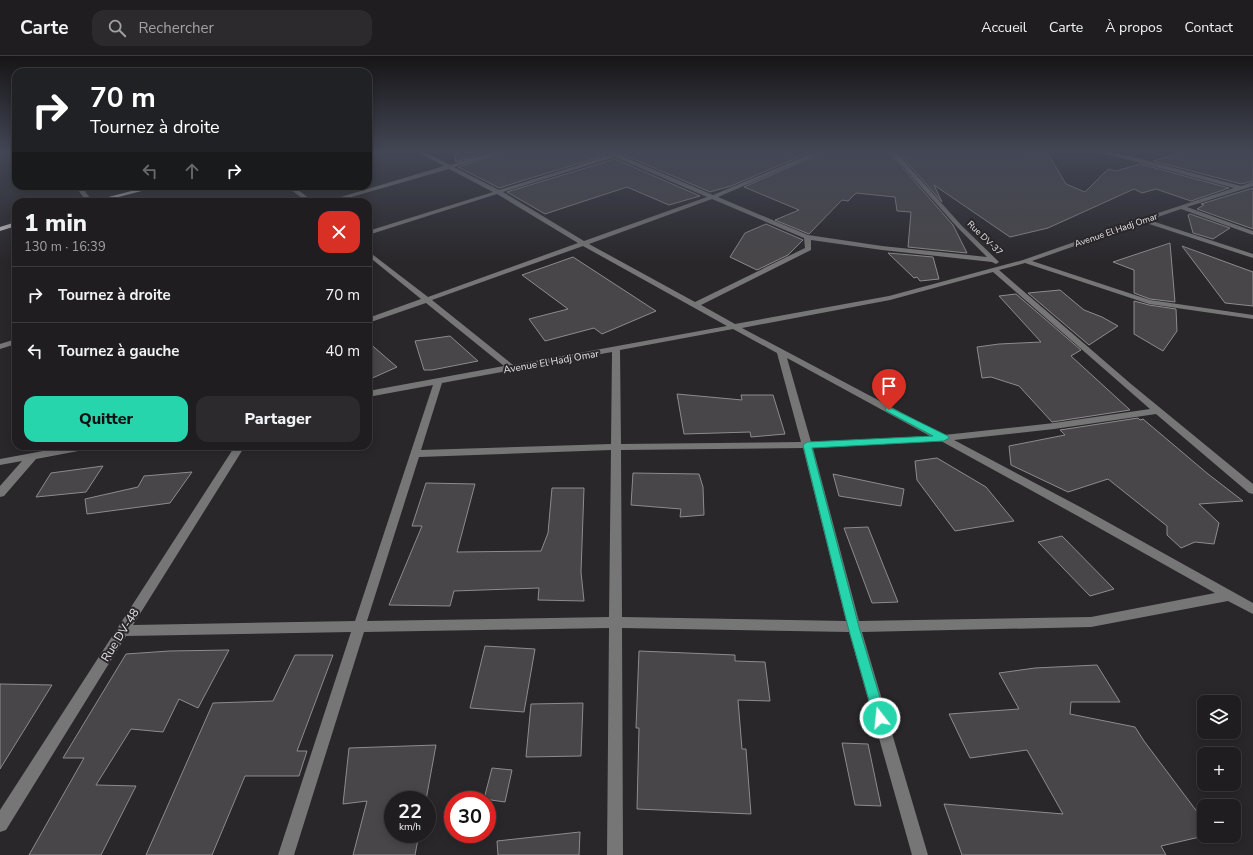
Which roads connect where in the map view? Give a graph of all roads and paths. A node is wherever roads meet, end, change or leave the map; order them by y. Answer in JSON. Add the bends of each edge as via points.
{"nodes":[{"id":1,"x":491,"y":188,"type":"edge"},
{"id":2,"x":510,"y":188,"type":"edge"},
{"id":3,"x":692,"y":188,"type":"edge"},
{"id":4,"x":733,"y":188,"type":"edge"},
{"id":5,"x":925,"y":188,"type":"edge"},
{"id":6,"x":1241,"y":188,"type":"edge"},
{"id":7,"x":81,"y":190,"type":"edge"},
{"id":8,"x":141,"y":190,"type":"edge"},
{"id":9,"x":294,"y":190,"type":"edge"},
{"id":10,"x":369,"y":190,"type":"edge"},
{"id":11,"x":498,"y":192,"type":"junction"},
{"id":12,"x":712,"y":197,"type":"junction"},
{"id":13,"x":88,"y":198,"type":"edge"},
{"id":14,"x":108,"y":198,"type":"edge"},
{"id":15,"x":306,"y":198,"type":"edge"},
{"id":16,"x":341,"y":198,"type":"edge"},
{"id":17,"x":1180,"y":207,"type":"junction"},
{"id":18,"x":1142,"y":220,"type":"junction"},
{"id":19,"x":12,"y":225,"type":"edge"},
{"id":20,"x":0,"y":229,"type":"edge"},
{"id":21,"x":372,"y":231,"type":"edge"},
{"id":22,"x":1253,"y":233,"type":"edge"},
{"id":23,"x":807,"y":237,"type":"junction"},
{"id":24,"x":583,"y":243,"type":"junction"},
{"id":25,"x":372,"y":256,"type":"edge"},
{"id":26,"x":1253,"y":256,"type":"edge"},
{"id":27,"x":995,"y":260,"type":"junction"},
{"id":28,"x":1025,"y":261,"type":"junction"},
{"id":29,"x":998,"y":269,"type":"junction"},
{"id":30,"x":427,"y":300,"type":"junction"},
{"id":31,"x":695,"y":305,"type":"junction"},
{"id":32,"x":1253,"y":318,"type":"edge"},
{"id":33,"x":372,"y":320,"type":"edge"},
{"id":34,"x":735,"y":327,"type":"junction"},
{"id":35,"x":12,"y":342,"type":"edge"},
{"id":36,"x":0,"y":347,"type":"edge"},
{"id":37,"x":616,"y":349,"type":"junction"},
{"id":38,"x":782,"y":352,"type":"junction"},
{"id":39,"x":512,"y":368,"type":"junction"},
{"id":40,"x":438,"y":382,"type":"junction"},
{"id":41,"x":372,"y":393,"type":"edge"},
{"id":42,"x":1159,"y":411,"type":"junction"},
{"id":43,"x":944,"y":438,"type":"junction"},
{"id":44,"x":807,"y":445,"type":"junction"},
{"id":45,"x":616,"y":447,"type":"junction"},
{"id":46,"x":68,"y":450,"type":"edge"},
{"id":47,"x":237,"y":450,"type":"edge"},
{"id":48,"x":415,"y":454,"type":"junction"},
{"id":49,"x":32,"y":457,"type":"junction"},
{"id":50,"x":0,"y":462,"type":"edge"},
{"id":51,"x":1253,"y":490,"type":"edge"},
{"id":52,"x":0,"y":493,"type":"edge"},
{"id":53,"x":1228,"y":596,"type":"junction"},
{"id":54,"x":1253,"y":609,"type":"edge"},
{"id":55,"x":615,"y":622,"type":"junction"},
{"id":56,"x":360,"y":626,"type":"junction"},
{"id":57,"x":854,"y":627,"type":"junction"},
{"id":58,"x":122,"y":632,"type":"junction"},
{"id":59,"x":0,"y":824,"type":"edge"},
{"id":60,"x":286,"y":855,"type":"edge"},
{"id":61,"x":615,"y":855,"type":"edge"},
{"id":62,"x":920,"y":855,"type":"edge"}],
"edges":[{"from":1,"to":11,"type":"street"},
{"from":2,"to":11,"type":"street"},
{"from":3,"to":12,"type":"street"},
{"from":4,"to":12,"type":"street"},
{"from":5,"to":27,"type":"street","name":"Rue DV-37","via":[[960,227]]},
{"from":6,"to":17,"type":"street","name":"Avenue El Hadj Omar"},
{"from":7,"to":13,"type":"street"},
{"from":8,"to":14,"type":"main road"},
{"from":9,"to":15,"type":"street"},
{"from":10,"to":16,"type":"street"},
{"from":11,"to":21,"type":"street"},
{"from":11,"to":24,"type":"street"},
{"from":12,"to":23,"type":"street"},
{"from":12,"to":24,"type":"street"},
{"from":17,"to":18,"type":"street","name":"Avenue El Hadj Omar"},
{"from":17,"to":22,"type":"street"},
{"from":18,"to":26,"type":"street"},
{"from":18,"to":28,"type":"street","name":"Avenue El Hadj Omar"},
{"from":19,"to":20,"type":"main road"},
{"from":23,"to":27,"type":"street"},
{"from":23,"to":31,"type":"street","via":[[809,249]]},
{"from":24,"to":30,"type":"street"},
{"from":24,"to":31,"type":"street"},
{"from":25,"to":30,"type":"street"},
{"from":27,"to":29,"type":"street","name":"Rue DV-37"},
{"from":28,"to":29,"type":"street","name":"Avenue El Hadj Omar"},
{"from":28,"to":32,"type":"street","via":[[1149,302]]},
{"from":29,"to":34,"type":"street","name":"Avenue El Hadj Omar","via":[[890,298]]},
{"from":29,"to":42,"type":"street","name":"Rue DV-37"},
{"from":30,"to":33,"type":"street"},
{"from":30,"to":39,"type":"street"},
{"from":31,"to":34,"type":"street"},
{"from":34,"to":37,"type":"street","name":"Avenue El Hadj Omar"},
{"from":34,"to":38,"type":"street"},
{"from":35,"to":36,"type":"street"},
{"from":37,"to":39,"type":"street","name":"Avenue El Hadj Omar"},
{"from":37,"to":45,"type":"street"},
{"from":38,"to":43,"type":"street"},
{"from":38,"to":44,"type":"street"},
{"from":39,"to":40,"type":"street","name":"Avenue El Hadj Omar"},
{"from":40,"to":41,"type":"street","name":"Avenue El Hadj Omar"},
{"from":40,"to":48,"type":"street"},
{"from":42,"to":43,"type":"street"},
{"from":42,"to":51,"type":"street","name":"Rue DV-37"},
{"from":43,"to":44,"type":"street"},
{"from":43,"to":53,"type":"street"},
{"from":44,"to":45,"type":"street"},
{"from":44,"to":57,"type":"street"},
{"from":45,"to":48,"type":"street"},
{"from":45,"to":55,"type":"street"},
{"from":46,"to":49,"type":"street"},
{"from":47,"to":58,"type":"street","name":"Rue DV-48"},
{"from":48,"to":56,"type":"street"},
{"from":49,"to":50,"type":"street"},
{"from":49,"to":52,"type":"street"},
{"from":53,"to":54,"type":"street"},
{"from":53,"to":57,"type":"street","via":[[1091,622]]},
{"from":55,"to":56,"type":"street"},
{"from":55,"to":57,"type":"street"},
{"from":55,"to":61,"type":"street"},
{"from":56,"to":58,"type":"street"},
{"from":56,"to":60,"type":"street"},
{"from":57,"to":62,"type":"street"},
{"from":58,"to":59,"type":"street","name":"Rue DV-48"}]}
